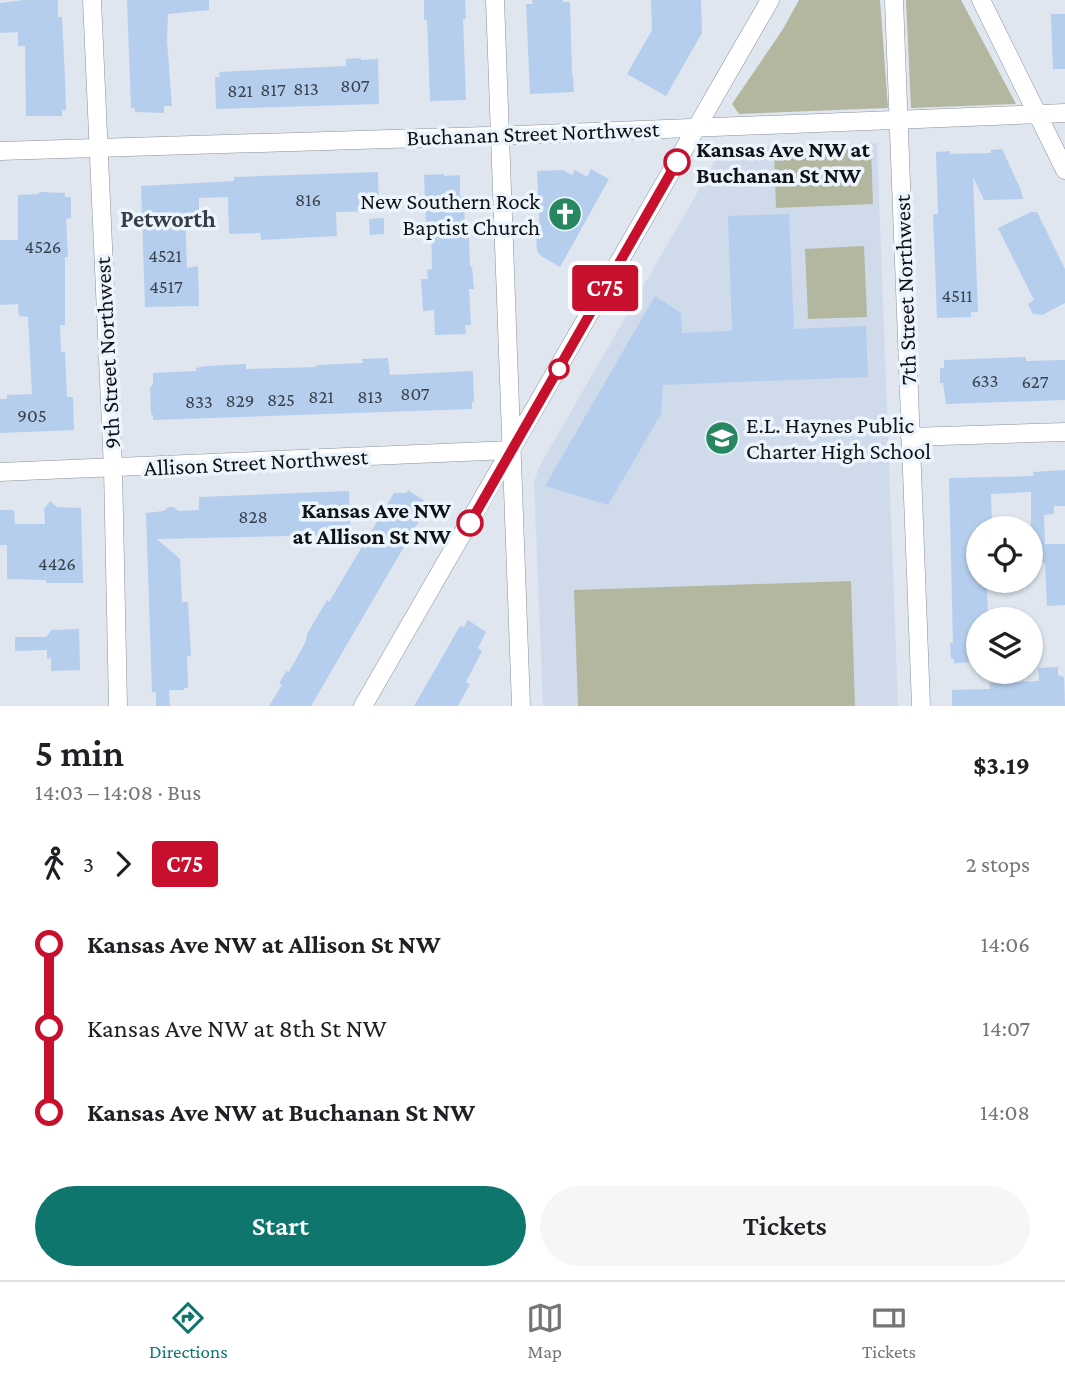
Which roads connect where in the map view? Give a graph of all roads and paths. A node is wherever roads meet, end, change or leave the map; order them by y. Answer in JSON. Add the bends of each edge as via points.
{"nodes":[{"id":1,"x":92,"y":0,"type":"edge"},
{"id":2,"x":495,"y":0,"type":"edge"},
{"id":3,"x":770,"y":0,"type":"edge"},
{"id":4,"x":894,"y":0,"type":"edge"},
{"id":5,"x":981,"y":0,"type":"edge"},
{"id":6,"x":1065,"y":113,"type":"edge"},
{"id":7,"x":1038,"y":114,"type":"junction"},
{"id":8,"x":898,"y":120,"type":"junction"},
{"id":9,"x":697,"y":128,"type":"junction"},
{"id":10,"x":500,"y":135,"type":"junction"},
{"id":11,"x":97,"y":147,"type":"junction"},
{"id":12,"x":0,"y":151,"type":"edge"},
{"id":13,"x":1065,"y":170,"type":"edge"},
{"id":14,"x":1065,"y":432,"type":"edge"},
{"id":15,"x":910,"y":437,"type":"junction"},
{"id":16,"x":512,"y":450,"type":"junction"},
{"id":17,"x":113,"y":468,"type":"junction"},
{"id":18,"x":0,"y":472,"type":"edge"},
{"id":19,"x":118,"y":706,"type":"edge"},
{"id":20,"x":363,"y":706,"type":"edge"},
{"id":21,"x":521,"y":706,"type":"edge"},
{"id":22,"x":921,"y":706,"type":"edge"}],
"edges":[{"from":1,"to":11,"type":"street","name":"9th Street Northwest"},
{"from":2,"to":10,"type":"street"},
{"from":3,"to":9,"type":"street"},
{"from":4,"to":8,"type":"street","name":"7th Street Northwest"},
{"from":5,"to":7,"type":"street"},
{"from":6,"to":7,"type":"street","name":"Buchanan Street Northwest"},
{"from":7,"to":8,"type":"street","name":"Buchanan Street Northwest"},
{"from":7,"to":13,"type":"street"},
{"from":8,"to":9,"type":"street","name":"Buchanan Street Northwest"},
{"from":8,"to":15,"type":"street","name":"7th Street Northwest"},
{"from":9,"to":10,"type":"street","name":"Buchanan Street Northwest"},
{"from":9,"to":16,"type":"street"},
{"from":10,"to":11,"type":"street","name":"Buchanan Street Northwest"},
{"from":10,"to":16,"type":"street"},
{"from":11,"to":12,"type":"street","name":"Buchanan Street Northwest"},
{"from":11,"to":17,"type":"street","name":"9th Street Northwest"},
{"from":14,"to":15,"type":"street"},
{"from":15,"to":22,"type":"street","name":"7th Street Northwest"},
{"from":16,"to":17,"type":"street","name":"Allison Street Northwest"},
{"from":16,"to":20,"type":"street"},
{"from":16,"to":21,"type":"street"},
{"from":17,"to":18,"type":"street","name":"Allison Street Northwest"},
{"from":17,"to":19,"type":"street","name":"9th Street Northwest"}]}
